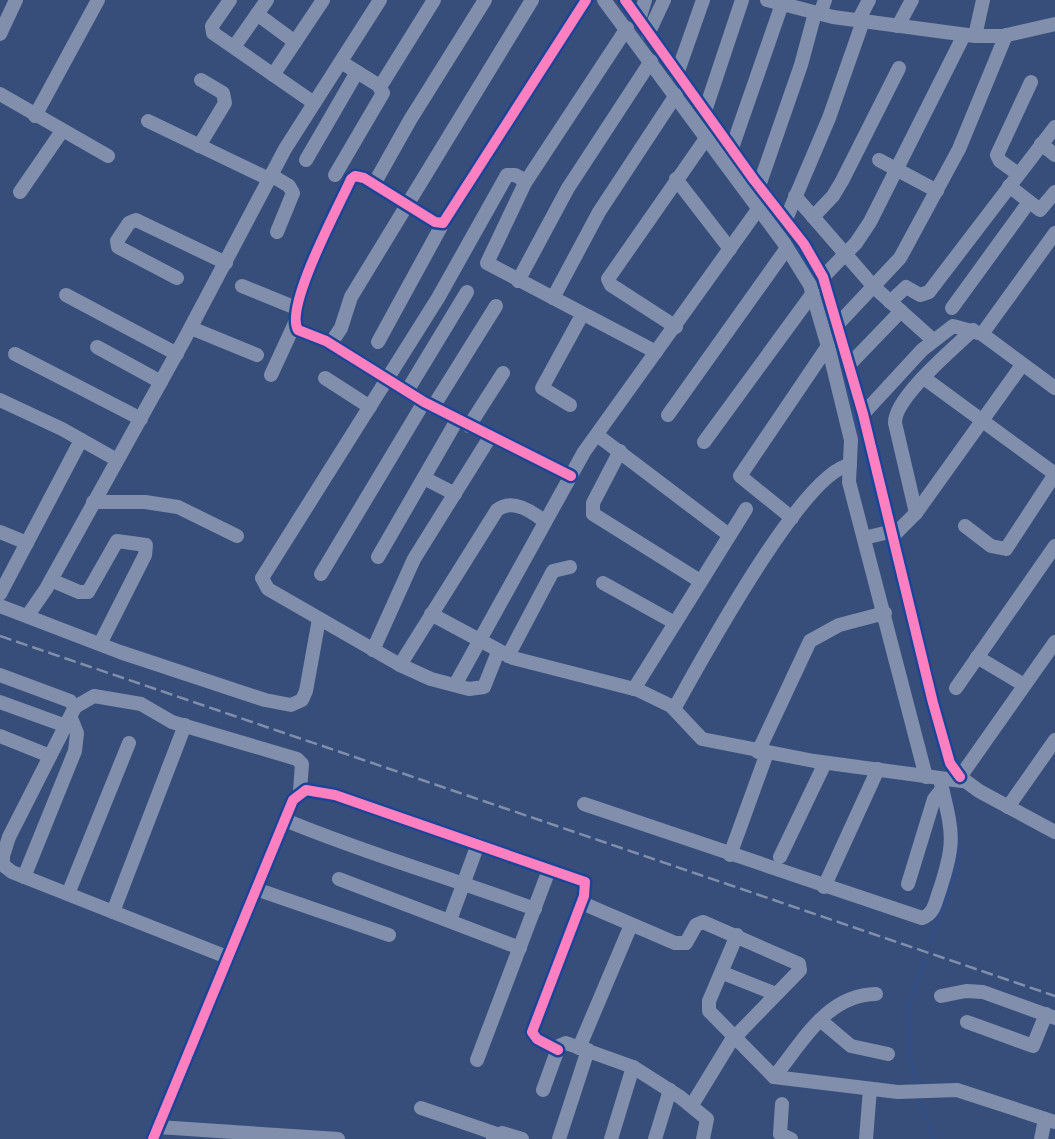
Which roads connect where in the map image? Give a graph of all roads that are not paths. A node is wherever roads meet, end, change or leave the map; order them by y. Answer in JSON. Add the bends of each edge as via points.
{"nodes":[{"id":1,"x":16,"y":0,"type":"edge"},
{"id":2,"x":98,"y":0,"type":"edge"},
{"id":3,"x":230,"y":0,"type":"edge"},
{"id":4,"x":267,"y":0,"type":"edge"},
{"id":5,"x":304,"y":0,"type":"edge"},
{"id":6,"x":434,"y":0,"type":"edge"},
{"id":7,"x":485,"y":0,"type":"edge"},
{"id":8,"x":532,"y":0,"type":"edge"},
{"id":9,"x":586,"y":0,"type":"edge"},
{"id":10,"x":604,"y":0,"type":"edge"},
{"id":11,"x":625,"y":0,"type":"edge"},
{"id":12,"x":645,"y":0,"type":"edge"},
{"id":13,"x":664,"y":0,"type":"edge"},
{"id":14,"x":703,"y":0,"type":"edge"},
{"id":15,"x":742,"y":0,"type":"edge"},
{"id":16,"x":767,"y":0,"type":"edge"},
{"id":17,"x":869,"y":0,"type":"edge"},
{"id":18,"x":912,"y":0,"type":"edge"},
{"id":19,"x":983,"y":0,"type":"edge"},
{"id":20,"x":378,"y":1,"type":"edge"},
{"id":21,"x":782,"y":4,"type":"junction"},
{"id":22,"x":320,"y":5,"type":"edge"},
{"id":23,"x":820,"y":9,"type":"edge"},
{"id":24,"x":257,"y":13,"type":"junction"},
{"id":25,"x":861,"y":21,"type":"junction"},
{"id":26,"x":633,"y":24,"type":"junction"},
{"id":27,"x":1055,"y":24,"type":"edge"},
{"id":28,"x":898,"y":26,"type":"junction"},
{"id":29,"x":1,"y":30,"type":"edge"},
{"id":30,"x":648,"y":34,"type":"junction"},
{"id":31,"x":970,"y":35,"type":"junction"},
{"id":32,"x":1006,"y":35,"type":"junction"},
{"id":33,"x":295,"y":42,"type":"junction"},
{"id":34,"x":234,"y":47,"type":"junction"},
{"id":35,"x":651,"y":61,"type":"junction"},
{"id":36,"x":341,"y":62,"type":"junction"},
{"id":37,"x":899,"y":68,"type":"dead end"},
{"id":38,"x":357,"y":72,"type":"junction"},
{"id":39,"x":677,"y":74,"type":"junction"},
{"id":40,"x":274,"y":75,"type":"junction"},
{"id":41,"x":201,"y":80,"type":"dead end"},
{"id":42,"x":1031,"y":82,"type":"dead end"},
{"id":43,"x":380,"y":87,"type":"junction"},
{"id":44,"x":0,"y":94,"type":"edge"},
{"id":45,"x":676,"y":95,"type":"junction"},
{"id":46,"x":314,"y":103,"type":"junction"},
{"id":47,"x":705,"y":111,"type":"junction"},
{"id":48,"x":35,"y":116,"type":"junction"},
{"id":49,"x":148,"y":121,"type":"dead end"},
{"id":50,"x":1055,"y":127,"type":"edge"},
{"id":51,"x":62,"y":131,"type":"junction"},
{"id":52,"x":706,"y":137,"type":"junction"},
{"id":53,"x":1041,"y":144,"type":"junction"},
{"id":54,"x":199,"y":146,"type":"junction"},
{"id":55,"x":732,"y":148,"type":"junction"},
{"id":56,"x":1055,"y":155,"type":"edge"},
{"id":57,"x":108,"y":156,"type":"dead end"},
{"id":58,"x":306,"y":160,"type":"dead end"},
{"id":59,"x":879,"y":160,"type":"dead end"},
{"id":60,"x":896,"y":169,"type":"junction"},
{"id":61,"x":1018,"y":174,"type":"junction"},
{"id":62,"x":335,"y":175,"type":"dead end"},
{"id":63,"x":270,"y":177,"type":"junction"},
{"id":64,"x":676,"y":179,"type":"junction"},
{"id":65,"x":526,"y":180,"type":"junction"},
{"id":66,"x":374,"y":184,"type":"junction"},
{"id":67,"x":759,"y":186,"type":"junction"},
{"id":68,"x":1009,"y":186,"type":"junction"},
{"id":69,"x":937,"y":191,"type":"junction"},
{"id":70,"x":20,"y":192,"type":"dead end"},
{"id":71,"x":1055,"y":192,"type":"edge"},
{"id":72,"x":795,"y":196,"type":"junction"},
{"id":73,"x":1029,"y":202,"type":"junction"},
{"id":74,"x":408,"y":205,"type":"junction"},
{"id":75,"x":758,"y":208,"type":"junction"},
{"id":76,"x":813,"y":217,"type":"junction"},
{"id":77,"x":786,"y":219,"type":"junction"},
{"id":78,"x":443,"y":223,"type":"junction"},
{"id":79,"x":277,"y":232,"type":"dead end"},
{"id":80,"x":1055,"y":233,"type":"edge"},
{"id":81,"x":787,"y":248,"type":"junction"},
{"id":82,"x":730,"y":249,"type":"junction"},
{"id":83,"x":844,"y":255,"type":"junction"},
{"id":84,"x":226,"y":263,"type":"junction"},
{"id":85,"x":823,"y":277,"type":"junction"},
{"id":86,"x":177,"y":278,"type":"dead end"},
{"id":87,"x":519,"y":281,"type":"junction"},
{"id":88,"x":242,"y":286,"type":"dead end"},
{"id":89,"x":874,"y":286,"type":"junction"},
{"id":90,"x":467,"y":292,"type":"dead end"},
{"id":91,"x":813,"y":293,"type":"junction"},
{"id":92,"x":66,"y":295,"type":"dead end"},
{"id":93,"x":553,"y":299,"type":"junction"},
{"id":94,"x":495,"y":306,"type":"dead end"},
{"id":95,"x":895,"y":307,"type":"junction"},
{"id":96,"x":296,"y":308,"type":"junction"},
{"id":97,"x":952,"y":308,"type":"dead end"},
{"id":98,"x":582,"y":315,"type":"junction"},
{"id":99,"x":295,"y":323,"type":"junction"},
{"id":100,"x":838,"y":324,"type":"junction"},
{"id":101,"x":676,"y":327,"type":"junction"},
{"id":102,"x":191,"y":328,"type":"junction"},
{"id":103,"x":977,"y":332,"type":"junction"},
{"id":104,"x":933,"y":340,"type":"junction"},
{"id":105,"x":377,"y":342,"type":"dead end"},
{"id":106,"x":331,"y":343,"type":"junction"},
{"id":107,"x":828,"y":346,"type":"junction"},
{"id":108,"x":97,"y":347,"type":"dead end"},
{"id":109,"x":656,"y":352,"type":"junction"},
{"id":110,"x":15,"y":354,"type":"dead end"},
{"id":111,"x":177,"y":354,"type":"junction"},
{"id":112,"x":257,"y":355,"type":"dead end"},
{"id":113,"x":849,"y":365,"type":"junction"},
{"id":114,"x":1022,"y":365,"type":"junction"},
{"id":115,"x":503,"y":373,"type":"dead end"},
{"id":116,"x":271,"y":375,"type":"dead end"},
{"id":117,"x":325,"y":378,"type":"dead end"},
{"id":118,"x":925,"y":378,"type":"junction"},
{"id":119,"x":387,"y":379,"type":"junction"},
{"id":120,"x":162,"y":382,"type":"junction"},
{"id":121,"x":1055,"y":388,"type":"edge"},
{"id":122,"x":407,"y":391,"type":"junction"},
{"id":123,"x":428,"y":404,"type":"junction"},
{"id":124,"x":570,"y":405,"type":"dead end"},
{"id":125,"x":2,"y":406,"type":"edge"},
{"id":126,"x":370,"y":407,"type":"junction"},
{"id":127,"x":863,"y":414,"type":"junction"},
{"id":128,"x":668,"y":415,"type":"dead end"},
{"id":129,"x":141,"y":419,"type":"junction"},
{"id":130,"x":982,"y":420,"type":"junction"},
{"id":131,"x":463,"y":423,"type":"junction"},
{"id":132,"x":597,"y":435,"type":"junction"},
{"id":133,"x":490,"y":437,"type":"junction"},
{"id":134,"x":81,"y":440,"type":"junction"},
{"id":135,"x":704,"y":442,"type":"dead end"},
{"id":136,"x":620,"y":451,"type":"junction"},
{"id":137,"x":117,"y":460,"type":"junction"},
{"id":138,"x":850,"y":465,"type":"junction"},
{"id":139,"x":1055,"y":474,"type":"edge"},
{"id":140,"x":571,"y":477,"type":"junction"},
{"id":141,"x":424,"y":478,"type":"junction"},
{"id":142,"x":455,"y":495,"type":"junction"},
{"id":143,"x":93,"y":502,"type":"junction"},
{"id":144,"x":746,"y":509,"type":"dead end"},
{"id":145,"x":916,"y":513,"type":"junction"},
{"id":146,"x":792,"y":517,"type":"junction"},
{"id":147,"x":545,"y":522,"type":"junction"},
{"id":148,"x":965,"y":526,"type":"dead end"},
{"id":149,"x":0,"y":532,"type":"edge"},
{"id":150,"x":883,"y":534,"type":"junction"},
{"id":151,"x":237,"y":536,"type":"dead end"},
{"id":152,"x":729,"y":536,"type":"junction"},
{"id":153,"x":27,"y":543,"type":"junction"},
{"id":154,"x":1055,"y":546,"type":"edge"},
{"id":155,"x":379,"y":557,"type":"dead end"},
{"id":156,"x":570,"y":568,"type":"dead end"},
{"id":157,"x":321,"y":573,"type":"dead end"},
{"id":158,"x":51,"y":580,"type":"junction"},
{"id":159,"x":700,"y":581,"type":"junction"},
{"id":160,"x":603,"y":583,"type":"dead end"},
{"id":161,"x":0,"y":594,"type":"edge"},
{"id":162,"x":0,"y":606,"type":"edge"},
{"id":163,"x":885,"y":613,"type":"junction"},
{"id":164,"x":431,"y":614,"type":"junction"},
{"id":165,"x":28,"y":615,"type":"junction"},
{"id":166,"x":319,"y":619,"type":"junction"},
{"id":167,"x":675,"y":623,"type":"junction"},
{"id":168,"x":478,"y":641,"type":"junction"},
{"id":169,"x":101,"y":642,"type":"junction"},
{"id":170,"x":1055,"y":642,"type":"edge"},
{"id":171,"x":373,"y":650,"type":"junction"},
{"id":172,"x":503,"y":654,"type":"junction"},
{"id":173,"x":977,"y":657,"type":"junction"},
{"id":174,"x":400,"y":665,"type":"junction"},
{"id":175,"x":0,"y":675,"type":"edge"},
{"id":176,"x":455,"y":685,"type":"junction"},
{"id":177,"x":1024,"y":685,"type":"junction"},
{"id":178,"x":956,"y":688,"type":"dead end"},
{"id":179,"x":634,"y":689,"type":"junction"},
{"id":180,"x":0,"y":702,"type":"edge"},
{"id":181,"x":674,"y":709,"type":"junction"},
{"id":182,"x":71,"y":717,"type":"junction"},
{"id":183,"x":185,"y":725,"type":"junction"},
{"id":184,"x":0,"y":736,"type":"edge"},
{"id":185,"x":1055,"y":740,"type":"edge"},
{"id":186,"x":129,"y":743,"type":"dead end"},
{"id":187,"x":763,"y":753,"type":"junction"},
{"id":188,"x":50,"y":756,"type":"junction"},
{"id":189,"x":825,"y":763,"type":"junction"},
{"id":190,"x":878,"y":769,"type":"junction"},
{"id":191,"x":947,"y":781,"type":"junction"},
{"id":192,"x":300,"y":792,"type":"junction"},
{"id":193,"x":584,"y":804,"type":"dead end"},
{"id":194,"x":1008,"y":807,"type":"junction"},
{"id":195,"x":285,"y":820,"type":"junction"},
{"id":196,"x":1055,"y":832,"type":"edge"},
{"id":197,"x":478,"y":844,"type":"junction"},
{"id":198,"x":730,"y":855,"type":"junction"},
{"id":199,"x":780,"y":857,"type":"dead end"},
{"id":200,"x":1,"y":860,"type":"edge"},
{"id":201,"x":549,"y":870,"type":"junction"},
{"id":202,"x":24,"y":877,"type":"junction"},
{"id":203,"x":340,"y":879,"type":"dead end"},
{"id":204,"x":464,"y":883,"type":"junction"},
{"id":205,"x":908,"y":884,"type":"dead end"},
{"id":206,"x":824,"y":887,"type":"junction"},
{"id":207,"x":256,"y":889,"type":"junction"},
{"id":208,"x":68,"y":894,"type":"junction"},
{"id":209,"x":582,"y":903,"type":"junction"},
{"id":210,"x":535,"y":909,"type":"junction"},
{"id":211,"x":113,"y":912,"type":"junction"},
{"id":212,"x":450,"y":920,"type":"junction"},
{"id":213,"x":631,"y":925,"type":"junction"},
{"id":214,"x":389,"y":935,"type":"dead end"},
{"id":215,"x":737,"y":935,"type":"junction"},
{"id":216,"x":520,"y":948,"type":"junction"},
{"id":217,"x":227,"y":957,"type":"junction"},
{"id":218,"x":723,"y":972,"type":"junction"},
{"id":219,"x":776,"y":994,"type":"junction"},
{"id":220,"x":876,"y":994,"type":"dead end"},
{"id":221,"x":941,"y":996,"type":"dead end"},
{"id":222,"x":1050,"y":1016,"type":"edge"},
{"id":223,"x":820,"y":1020,"type":"junction"},
{"id":224,"x":967,"y":1022,"type":"dead end"},
{"id":225,"x":734,"y":1036,"type":"junction"},
{"id":226,"x":583,"y":1049,"type":"junction"},
{"id":227,"x":558,"y":1050,"type":"junction"},
{"id":228,"x":888,"y":1054,"type":"dead end"},
{"id":229,"x":477,"y":1060,"type":"dead end"},
{"id":230,"x":633,"y":1067,"type":"junction"},
{"id":231,"x":774,"y":1077,"type":"junction"},
{"id":232,"x":870,"y":1089,"type":"junction"},
{"id":233,"x":543,"y":1090,"type":"dead end"},
{"id":234,"x":670,"y":1090,"type":"junction"},
{"id":235,"x":782,"y":1104,"type":"dead end"},
{"id":236,"x":692,"y":1105,"type":"junction"},
{"id":237,"x":421,"y":1108,"type":"dead end"},
{"id":238,"x":1050,"y":1121,"type":"edge"},
{"id":239,"x":155,"y":1133,"type":"edge"},
{"id":240,"x":495,"y":1136,"type":"edge"},
{"id":241,"x":338,"y":1139,"type":"edge"},
{"id":242,"x":522,"y":1139,"type":"edge"},
{"id":243,"x":559,"y":1139,"type":"edge"},
{"id":244,"x":611,"y":1139,"type":"edge"},
{"id":245,"x":655,"y":1139,"type":"edge"},
{"id":246,"x":703,"y":1139,"type":"edge"},
{"id":247,"x":792,"y":1139,"type":"edge"},
{"id":248,"x":866,"y":1139,"type":"edge"},
{"id":249,"x":1041,"y":1139,"type":"edge"}],
"edges":[{"from":1,"to":29,"type":"street"},
{"from":2,"to":48,"type":"street"},
{"from":3,"to":34,"type":"street","via":[[211,30]]},
{"from":4,"to":24,"type":"street"},
{"from":5,"to":22,"type":"street"},
{"from":6,"to":43,"type":"street"},
{"from":7,"to":66,"type":"street"},
{"from":8,"to":74,"type":"street"},
{"from":9,"to":78,"type":"street"},
{"from":10,"to":26,"type":"street"},
{"from":11,"to":26,"type":"street"},
{"from":12,"to":26,"type":"street"},
{"from":13,"to":30,"type":"street"},
{"from":14,"to":39,"type":"street"},
{"from":15,"to":47,"type":"street"},
{"from":16,"to":21,"type":"street"},
{"from":17,"to":25,"type":"street"},
{"from":18,"to":28,"type":"street"},
{"from":19,"to":31,"type":"street"},
{"from":20,"to":36,"type":"street"},
{"from":21,"to":23,"type":"street"},
{"from":21,"to":55,"type":"street"},
{"from":22,"to":33,"type":"street"},
{"from":23,"to":25,"type":"street"},
{"from":23,"to":67,"type":"street"},
{"from":24,"to":33,"type":"street"},
{"from":24,"to":34,"type":"street"},
{"from":25,"to":28,"type":"street"},
{"from":25,"to":72,"type":"street","via":[[829,118]]},
{"from":26,"to":30,"type":"street"},
{"from":26,"to":35,"type":"street"},
{"from":26,"to":65,"type":"street"},
{"from":27,"to":32,"type":"street"},
{"from":28,"to":31,"type":"street"},
{"from":30,"to":39,"type":"street"},
{"from":31,"to":32,"type":"street"},
{"from":31,"to":60,"type":"street"},
{"from":32,"to":69,"type":"street","via":[[975,114]]},
{"from":33,"to":40,"type":"street"},
{"from":34,"to":40,"type":"street"},
{"from":35,"to":45,"type":"street"},
{"from":35,"to":87,"type":"street","via":[[568,188]]},
{"from":36,"to":38,"type":"street"},
{"from":36,"to":46,"type":"street"},
{"from":37,"to":76,"type":"street","via":[[833,197]]},
{"from":38,"to":43,"type":"street"},
{"from":38,"to":58,"type":"street"},
{"from":39,"to":47,"type":"street"},
{"from":40,"to":46,"type":"street"},
{"from":41,"to":54,"type":"street","via":[[225,98],[225,103]]},
{"from":42,"to":61,"type":"street","via":[[997,155]]},
{"from":43,"to":62,"type":"street","via":[[383,94]]},
{"from":44,"to":48,"type":"street"},
{"from":45,"to":52,"type":"street"},
{"from":45,"to":93,"type":"street","via":[[599,212]]},
{"from":46,"to":63,"type":"street"},
{"from":47,"to":55,"type":"street"},
{"from":48,"to":51,"type":"street"},
{"from":49,"to":54,"type":"street"},
{"from":50,"to":53,"type":"street"},
{"from":51,"to":57,"type":"street"},
{"from":51,"to":70,"type":"street"},
{"from":52,"to":64,"type":"street"},
{"from":52,"to":75,"type":"street"},
{"from":53,"to":56,"type":"street"},
{"from":53,"to":61,"type":"street"},
{"from":54,"to":63,"type":"street"},
{"from":55,"to":67,"type":"street"},
{"from":59,"to":60,"type":"street"},
{"from":60,"to":69,"type":"street"},
{"from":60,"to":83,"type":"street","via":[[864,232]]},
{"from":61,"to":68,"type":"street"},
{"from":63,"to":79,"type":"street","via":[[293,193]]},
{"from":63,"to":84,"type":"street"},
{"from":64,"to":82,"type":"street"},
{"from":64,"to":101,"type":"street","via":[[608,281]]},
{"from":65,"to":87,"type":"street","via":[[487,258],[488,265]]},
{"from":65,"to":119,"type":"street","via":[[507,175]]},
{"from":66,"to":74,"type":"street"},
{"from":66,"to":96,"type":"street","via":[[358,176],[351,179]]},
{"from":67,"to":77,"type":"street"},
{"from":68,"to":73,"type":"street"},
{"from":68,"to":95,"type":"street","via":[[929,292],[920,295],[906,287]]},
{"from":69,"to":89,"type":"street","via":[[895,265]]},
{"from":71,"to":73,"type":"street","via":[[1040,210]]},
{"from":72,"to":76,"type":"street"},
{"from":72,"to":77,"type":"street"},
{"from":73,"to":97,"type":"street"},
{"from":74,"to":78,"type":"street"},
{"from":74,"to":106,"type":"street","via":[[351,297]]},
{"from":75,"to":81,"type":"street"},
{"from":75,"to":82,"type":"street"},
{"from":76,"to":83,"type":"street"},
{"from":77,"to":85,"type":"street"},
{"from":78,"to":105,"type":"street"},
{"from":80,"to":103,"type":"street"},
{"from":81,"to":91,"type":"street"},
{"from":81,"to":128,"type":"street"},
{"from":82,"to":101,"type":"street"},
{"from":83,"to":85,"type":"street"},
{"from":83,"to":89,"type":"street"},
{"from":84,"to":86,"type":"street","via":[[153,226],[136,220],[129,223],[118,247]]},
{"from":84,"to":102,"type":"street"},
{"from":85,"to":100,"type":"street"},
{"from":87,"to":93,"type":"street"},
{"from":88,"to":96,"type":"street"},
{"from":89,"to":95,"type":"street"},
{"from":89,"to":100,"type":"street"},
{"from":90,"to":122,"type":"street"},
{"from":91,"to":107,"type":"street"},
{"from":91,"to":135,"type":"street"},
{"from":92,"to":111,"type":"street"},
{"from":93,"to":98,"type":"street"},
{"from":94,"to":123,"type":"street"},
{"from":95,"to":104,"type":"street"},
{"from":95,"to":113,"type":"street"},
{"from":96,"to":99,"type":"street"},
{"from":98,"to":109,"type":"street"},
{"from":98,"to":124,"type":"street","via":[[542,388]]},
{"from":99,"to":106,"type":"street","via":[[298,330]]},
{"from":99,"to":116,"type":"street"},
{"from":100,"to":113,"type":"street"},
{"from":101,"to":109,"type":"street"},
{"from":102,"to":111,"type":"street"},
{"from":102,"to":112,"type":"street"},
{"from":103,"to":104,"type":"street","via":[[953,326]]},
{"from":103,"to":114,"type":"street"},
{"from":103,"to":118,"type":"street"},
{"from":104,"to":127,"type":"street"},
{"from":106,"to":119,"type":"street"},
{"from":107,"to":138,"type":"street","via":[[851,440]]},
{"from":107,"to":146,"type":"street","via":[[740,476]]},
{"from":108,"to":120,"type":"street"},
{"from":109,"to":132,"type":"street"},
{"from":110,"to":129,"type":"street"},
{"from":111,"to":120,"type":"street"},
{"from":113,"to":127,"type":"street"},
{"from":114,"to":121,"type":"street"},
{"from":114,"to":130,"type":"street"},
{"from":115,"to":131,"type":"street"},
{"from":117,"to":126,"type":"street"},
{"from":118,"to":130,"type":"street"},
{"from":118,"to":145,"type":"street","via":[[894,417]]},
{"from":119,"to":122,"type":"street"},
{"from":119,"to":126,"type":"street"},
{"from":120,"to":129,"type":"street"},
{"from":122,"to":123,"type":"street"},
{"from":123,"to":131,"type":"street"},
{"from":123,"to":157,"type":"street"},
{"from":125,"to":134,"type":"street"},
{"from":126,"to":166,"type":"street","via":[[262,578],[268,589]]},
{"from":127,"to":150,"type":"street"},
{"from":129,"to":137,"type":"street"},
{"from":130,"to":139,"type":"street"},
{"from":130,"to":145,"type":"street"},
{"from":131,"to":133,"type":"street"},
{"from":131,"to":141,"type":"street"},
{"from":132,"to":136,"type":"street"},
{"from":132,"to":140,"type":"street"},
{"from":133,"to":140,"type":"street"},
{"from":133,"to":142,"type":"street"},
{"from":134,"to":137,"type":"street"},
{"from":134,"to":153,"type":"street"},
{"from":136,"to":152,"type":"street"},
{"from":136,"to":159,"type":"street","via":[[593,503],[593,514]]},
{"from":137,"to":143,"type":"street"},
{"from":138,"to":146,"type":"street","via":[[834,470]]},
{"from":138,"to":150,"type":"street","via":[[849,482]]},
{"from":139,"to":148,"type":"street","via":[[1006,548],[991,546]]},
{"from":140,"to":147,"type":"street"},
{"from":141,"to":142,"type":"street"},
{"from":141,"to":155,"type":"street"},
{"from":142,"to":171,"type":"street","via":[[414,559]]},
{"from":143,"to":151,"type":"street","via":[[178,507]]},
{"from":143,"to":158,"type":"street"},
{"from":144,"to":152,"type":"street"},
{"from":145,"to":150,"type":"street"},
{"from":146,"to":181,"type":"street"},
{"from":147,"to":164,"type":"street","via":[[527,509],[501,506]]},
{"from":147,"to":168,"type":"street"},
{"from":149,"to":153,"type":"street"},
{"from":150,"to":163,"type":"street"},
{"from":150,"to":191,"type":"street","via":[[950,763]]},
{"from":152,"to":159,"type":"street"},
{"from":153,"to":161,"type":"street"},
{"from":154,"to":173,"type":"street"},
{"from":156,"to":172,"type":"street","via":[[553,571]]},
{"from":158,"to":165,"type":"street"},
{"from":158,"to":169,"type":"street","via":[[88,592],[117,541],[146,545]]},
{"from":159,"to":167,"type":"street"},
{"from":160,"to":167,"type":"street"},
{"from":162,"to":165,"type":"street"},
{"from":163,"to":187,"type":"street","via":[[839,625],[810,640]]},
{"from":163,"to":191,"type":"street"},
{"from":164,"to":168,"type":"street"},
{"from":164,"to":174,"type":"street"},
{"from":165,"to":169,"type":"street"},
{"from":166,"to":169,"type":"street","via":[[306,691],[302,700],[291,705],[216,684]]},
{"from":166,"to":171,"type":"street"},
{"from":167,"to":179,"type":"street"},
{"from":168,"to":172,"type":"street"},
{"from":168,"to":176,"type":"street"},
{"from":170,"to":177,"type":"street"},
{"from":171,"to":174,"type":"street"},
{"from":172,"to":176,"type":"street","via":[[484,687]]},
{"from":172,"to":179,"type":"street"},
{"from":173,"to":177,"type":"street"},
{"from":173,"to":178,"type":"street"},
{"from":174,"to":176,"type":"street"},
{"from":175,"to":182,"type":"street","via":[[70,701]]},
{"from":177,"to":191,"type":"street"},
{"from":179,"to":181,"type":"street"},
{"from":180,"to":182,"type":"street"},
{"from":181,"to":187,"type":"street","via":[[702,739]]},
{"from":182,"to":183,"type":"street","via":[[85,698],[100,696],[150,707]]},
{"from":182,"to":188,"type":"street"},
{"from":182,"to":202,"type":"street","via":[[77,733],[75,751]]},
{"from":183,"to":192,"type":"street","via":[[300,761]]},
{"from":183,"to":211,"type":"street"},
{"from":184,"to":188,"type":"street"},
{"from":185,"to":194,"type":"street"},
{"from":186,"to":208,"type":"street"},
{"from":187,"to":189,"type":"street"},
{"from":187,"to":198,"type":"street"},
{"from":188,"to":200,"type":"street"},
{"from":189,"to":190,"type":"street"},
{"from":189,"to":199,"type":"street"},
{"from":190,"to":191,"type":"street"},
{"from":190,"to":206,"type":"street"},
{"from":191,"to":194,"type":"street"},
{"from":191,"to":205,"type":"street","via":[[933,804]]},
{"from":191,"to":206,"type":"street","via":[[953,851],[930,914],[913,916]]},
{"from":192,"to":195,"type":"street"},
{"from":192,"to":197,"type":"street","via":[[335,795]]},
{"from":193,"to":198,"type":"street"},
{"from":194,"to":196,"type":"street"},
{"from":195,"to":204,"type":"street","via":[[360,851]]},
{"from":195,"to":207,"type":"street"},
{"from":197,"to":201,"type":"street"},
{"from":197,"to":204,"type":"street"},
{"from":198,"to":206,"type":"street"},
{"from":200,"to":202,"type":"street","via":[[6,869]]},
{"from":201,"to":209,"type":"street","via":[[584,882]]},
{"from":201,"to":210,"type":"street"},
{"from":202,"to":208,"type":"street"},
{"from":203,"to":212,"type":"street"},
{"from":204,"to":210,"type":"street"},
{"from":204,"to":212,"type":"street"},
{"from":207,"to":214,"type":"street"},
{"from":207,"to":217,"type":"street"},
{"from":208,"to":211,"type":"street"},
{"from":209,"to":213,"type":"street"},
{"from":209,"to":227,"type":"street","via":[[532,1032]]},
{"from":210,"to":216,"type":"street"},
{"from":211,"to":217,"type":"street"},
{"from":212,"to":216,"type":"street"},
{"from":213,"to":215,"type":"street","via":[[675,943],[686,943],[699,923]]},
{"from":213,"to":226,"type":"street"},
{"from":215,"to":218,"type":"street"},
{"from":215,"to":219,"type":"street","via":[[799,964],[800,970]]},
{"from":216,"to":229,"type":"street"},
{"from":217,"to":239,"type":"street"},
{"from":218,"to":219,"type":"street"},
{"from":218,"to":225,"type":"street","via":[[709,1011]]},
{"from":219,"to":225,"type":"street"},
{"from":220,"to":223,"type":"street","via":[[848,998]]},
{"from":221,"to":222,"type":"street","via":[[974,991]]},
{"from":222,"to":224,"type":"street","via":[[1033,1046]]},
{"from":223,"to":228,"type":"street","via":[[851,1046]]},
{"from":223,"to":231,"type":"street"},
{"from":225,"to":231,"type":"street"},
{"from":225,"to":236,"type":"street"},
{"from":226,"to":227,"type":"street","via":[[563,1043]]},
{"from":226,"to":230,"type":"street"},
{"from":226,"to":243,"type":"street"},
{"from":227,"to":233,"type":"street"},
{"from":230,"to":234,"type":"street"},
{"from":230,"to":244,"type":"street"},
{"from":231,"to":232,"type":"street"},
{"from":232,"to":238,"type":"street","via":[[957,1090]]},
{"from":232,"to":248,"type":"street"},
{"from":234,"to":236,"type":"street"},
{"from":234,"to":245,"type":"street"},
{"from":235,"to":247,"type":"street","via":[[780,1134]]},
{"from":236,"to":246,"type":"street","via":[[707,1119]]},
{"from":237,"to":240,"type":"street"},
{"from":238,"to":249,"type":"street"},
{"from":239,"to":241,"type":"street"},
{"from":240,"to":242,"type":"street"}]}
